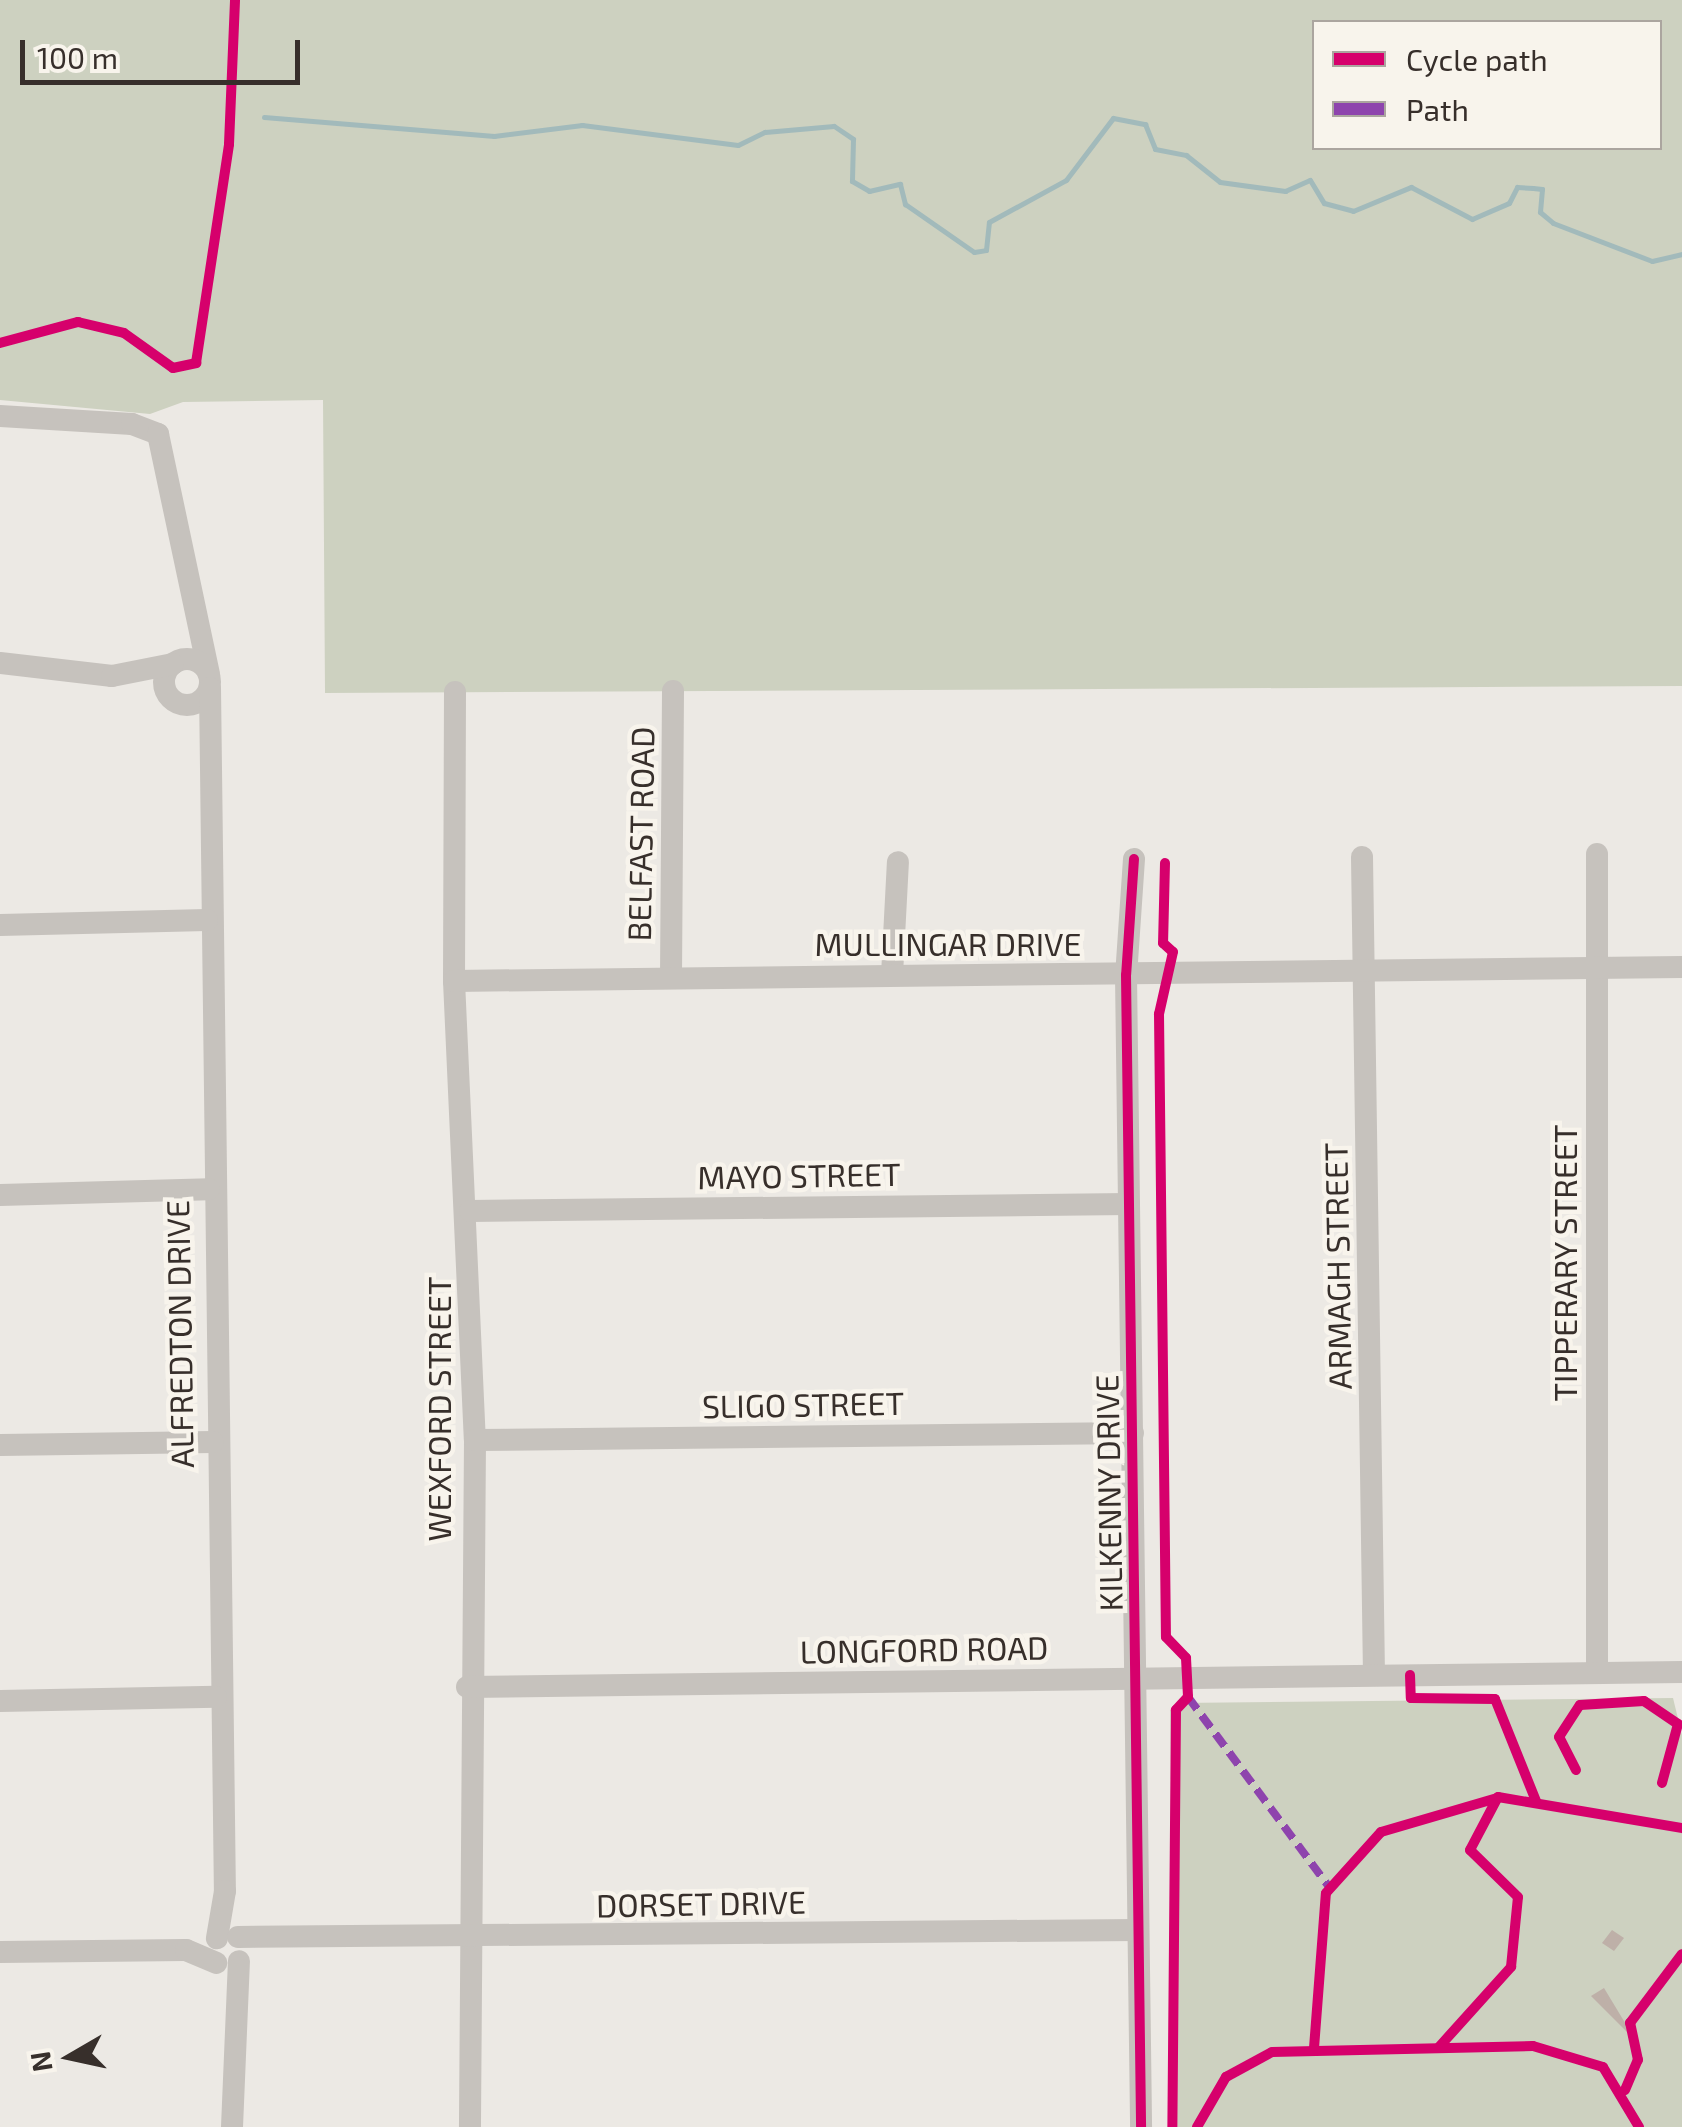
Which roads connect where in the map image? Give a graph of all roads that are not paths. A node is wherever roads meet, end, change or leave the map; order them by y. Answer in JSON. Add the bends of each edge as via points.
{"nodes":[{"id":1,"x":0,"y":416,"type":"edge"},
{"id":2,"x":193,"y":590,"type":"junction"},
{"id":3,"x":0,"y":663,"type":"edge"},
{"id":4,"x":174,"y":663,"type":"junction"},
{"id":5,"x":112,"y":676,"type":"junction"},
{"id":6,"x":209,"y":681,"type":"junction"},
{"id":7,"x":674,"y":691,"type":"dead end"},
{"id":8,"x":455,"y":692,"type":"dead end"},
{"id":9,"x":174,"y":700,"type":"junction"},
{"id":10,"x":206,"y":775,"type":"junction"},
{"id":11,"x":1598,"y":854,"type":"dead end"},
{"id":12,"x":1362,"y":857,"type":"dead end"},
{"id":13,"x":1134,"y":860,"type":"dead end"},
{"id":14,"x":898,"y":862,"type":"dead end"},
{"id":15,"x":207,"y":920,"type":"junction"},
{"id":16,"x":0,"y":925,"type":"edge"},
{"id":17,"x":1682,"y":967,"type":"edge"},
{"id":18,"x":1596,"y":969,"type":"junction"},
{"id":19,"x":1367,"y":970,"type":"junction"},
{"id":20,"x":892,"y":975,"type":"junction"},
{"id":21,"x":1126,"y":975,"type":"junction"},
{"id":22,"x":671,"y":977,"type":"junction"},
{"id":23,"x":454,"y":981,"type":"junction"},
{"id":24,"x":210,"y":1189,"type":"junction"},
{"id":25,"x":0,"y":1195,"type":"edge"},
{"id":26,"x":1130,"y":1204,"type":"junction"},
{"id":27,"x":470,"y":1211,"type":"junction"},
{"id":28,"x":1132,"y":1433,"type":"junction"},
{"id":29,"x":475,"y":1440,"type":"junction"},
{"id":30,"x":213,"y":1442,"type":"junction"},
{"id":31,"x":0,"y":1445,"type":"edge"},
{"id":32,"x":1682,"y":1672,"type":"edge"},
{"id":33,"x":1598,"y":1673,"type":"junction"},
{"id":34,"x":1374,"y":1676,"type":"junction"},
{"id":35,"x":1135,"y":1678,"type":"junction"},
{"id":36,"x":467,"y":1687,"type":"junction"},
{"id":37,"x":216,"y":1697,"type":"junction"},
{"id":38,"x":0,"y":1701,"type":"edge"},
{"id":39,"x":1138,"y":1930,"type":"junction"},
{"id":40,"x":474,"y":1939,"type":"junction"},
{"id":41,"x":228,"y":1950,"type":"junction"},
{"id":42,"x":0,"y":1952,"type":"edge"},
{"id":43,"x":232,"y":2127,"type":"edge"},
{"id":44,"x":470,"y":2127,"type":"edge"},
{"id":45,"x":1141,"y":2127,"type":"edge"}],
"edges":[{"from":1,"to":2,"type":"street","name":"ALFREDTON DRIVE","via":[[155,431]]},
{"from":2,"to":4,"type":"street"},
{"from":2,"to":6,"type":"street","name":"ALFREDTON DRIVE"},
{"from":3,"to":5,"type":"street"},
{"from":4,"to":5,"type":"street"},
{"from":4,"to":6,"type":"street","via":[[193,660]]},
{"from":4,"to":9,"type":"street","via":[[164,680]]},
{"from":5,"to":9,"type":"street"},
{"from":6,"to":9,"type":"street","via":[[196,703]]},
{"from":6,"to":10,"type":"street","name":"ALFREDTON DRIVE"},
{"from":7,"to":22,"type":"street","name":"BELFAST ROAD"},
{"from":8,"to":23,"type":"street","name":"WEXFORD STREET"},
{"from":9,"to":10,"type":"street","name":"ALFREDTON DRIVE"},
{"from":10,"to":15,"type":"street","name":"ALFREDTON DRIVE"},
{"from":11,"to":18,"type":"street","name":"TIPPERARY STREET"},
{"from":12,"to":19,"type":"street","name":"ARMAGH STREET"},
{"from":13,"to":21,"type":"street","name":"KILKENNY DRIVE"},
{"from":14,"to":20,"type":"street"},
{"from":15,"to":16,"type":"street"},
{"from":15,"to":24,"type":"street","name":"ALFREDTON DRIVE"},
{"from":17,"to":18,"type":"street","name":"MULLINGAR DRIVE"},
{"from":18,"to":19,"type":"street","name":"MULLINGAR DRIVE"},
{"from":18,"to":33,"type":"street","name":"TIPPERARY STREET"},
{"from":19,"to":21,"type":"street","name":"MULLINGAR DRIVE"},
{"from":19,"to":34,"type":"street","name":"ARMAGH STREET"},
{"from":20,"to":21,"type":"street","name":"MULLINGAR DRIVE"},
{"from":20,"to":22,"type":"street","name":"MULLINGAR DRIVE"},
{"from":21,"to":26,"type":"street","name":"KILKENNY DRIVE"},
{"from":22,"to":23,"type":"street","name":"MULLINGAR DRIVE"},
{"from":23,"to":27,"type":"street","name":"WEXFORD STREET"},
{"from":24,"to":25,"type":"street"},
{"from":24,"to":30,"type":"street","name":"ALFREDTON DRIVE"},
{"from":26,"to":27,"type":"street","name":"MAYO STREET"},
{"from":26,"to":28,"type":"street","name":"KILKENNY DRIVE"},
{"from":27,"to":29,"type":"street","name":"WEXFORD STREET"},
{"from":28,"to":29,"type":"street","name":"SLIGO STREET"},
{"from":28,"to":35,"type":"street","name":"KILKENNY DRIVE"},
{"from":29,"to":36,"type":"street","name":"WEXFORD STREET"},
{"from":30,"to":31,"type":"street"},
{"from":30,"to":37,"type":"street","name":"ALFREDTON DRIVE"},
{"from":32,"to":33,"type":"street","name":"LONGFORD ROAD"},
{"from":33,"to":34,"type":"street","name":"LONGFORD ROAD"},
{"from":34,"to":35,"type":"street","name":"LONGFORD ROAD"},
{"from":35,"to":36,"type":"street","name":"LONGFORD ROAD"},
{"from":35,"to":39,"type":"street","name":"KILKENNY DRIVE"},
{"from":36,"to":40,"type":"street","name":"WEXFORD STREET"},
{"from":37,"to":38,"type":"street"},
{"from":37,"to":41,"type":"street","name":"ALFREDTON DRIVE"},
{"from":39,"to":40,"type":"street","name":"DORSET DRIVE"},
{"from":39,"to":45,"type":"street","name":"KILKENNY DRIVE"},
{"from":40,"to":41,"type":"street","name":"DORSET DRIVE","via":[[266,1942]]},
{"from":40,"to":44,"type":"street","name":"WEXFORD STREET"},
{"from":41,"to":42,"type":"street","name":"DORSET DRIVE"},
{"from":41,"to":43,"type":"street","name":"ALFREDTON DRIVE"}]}
